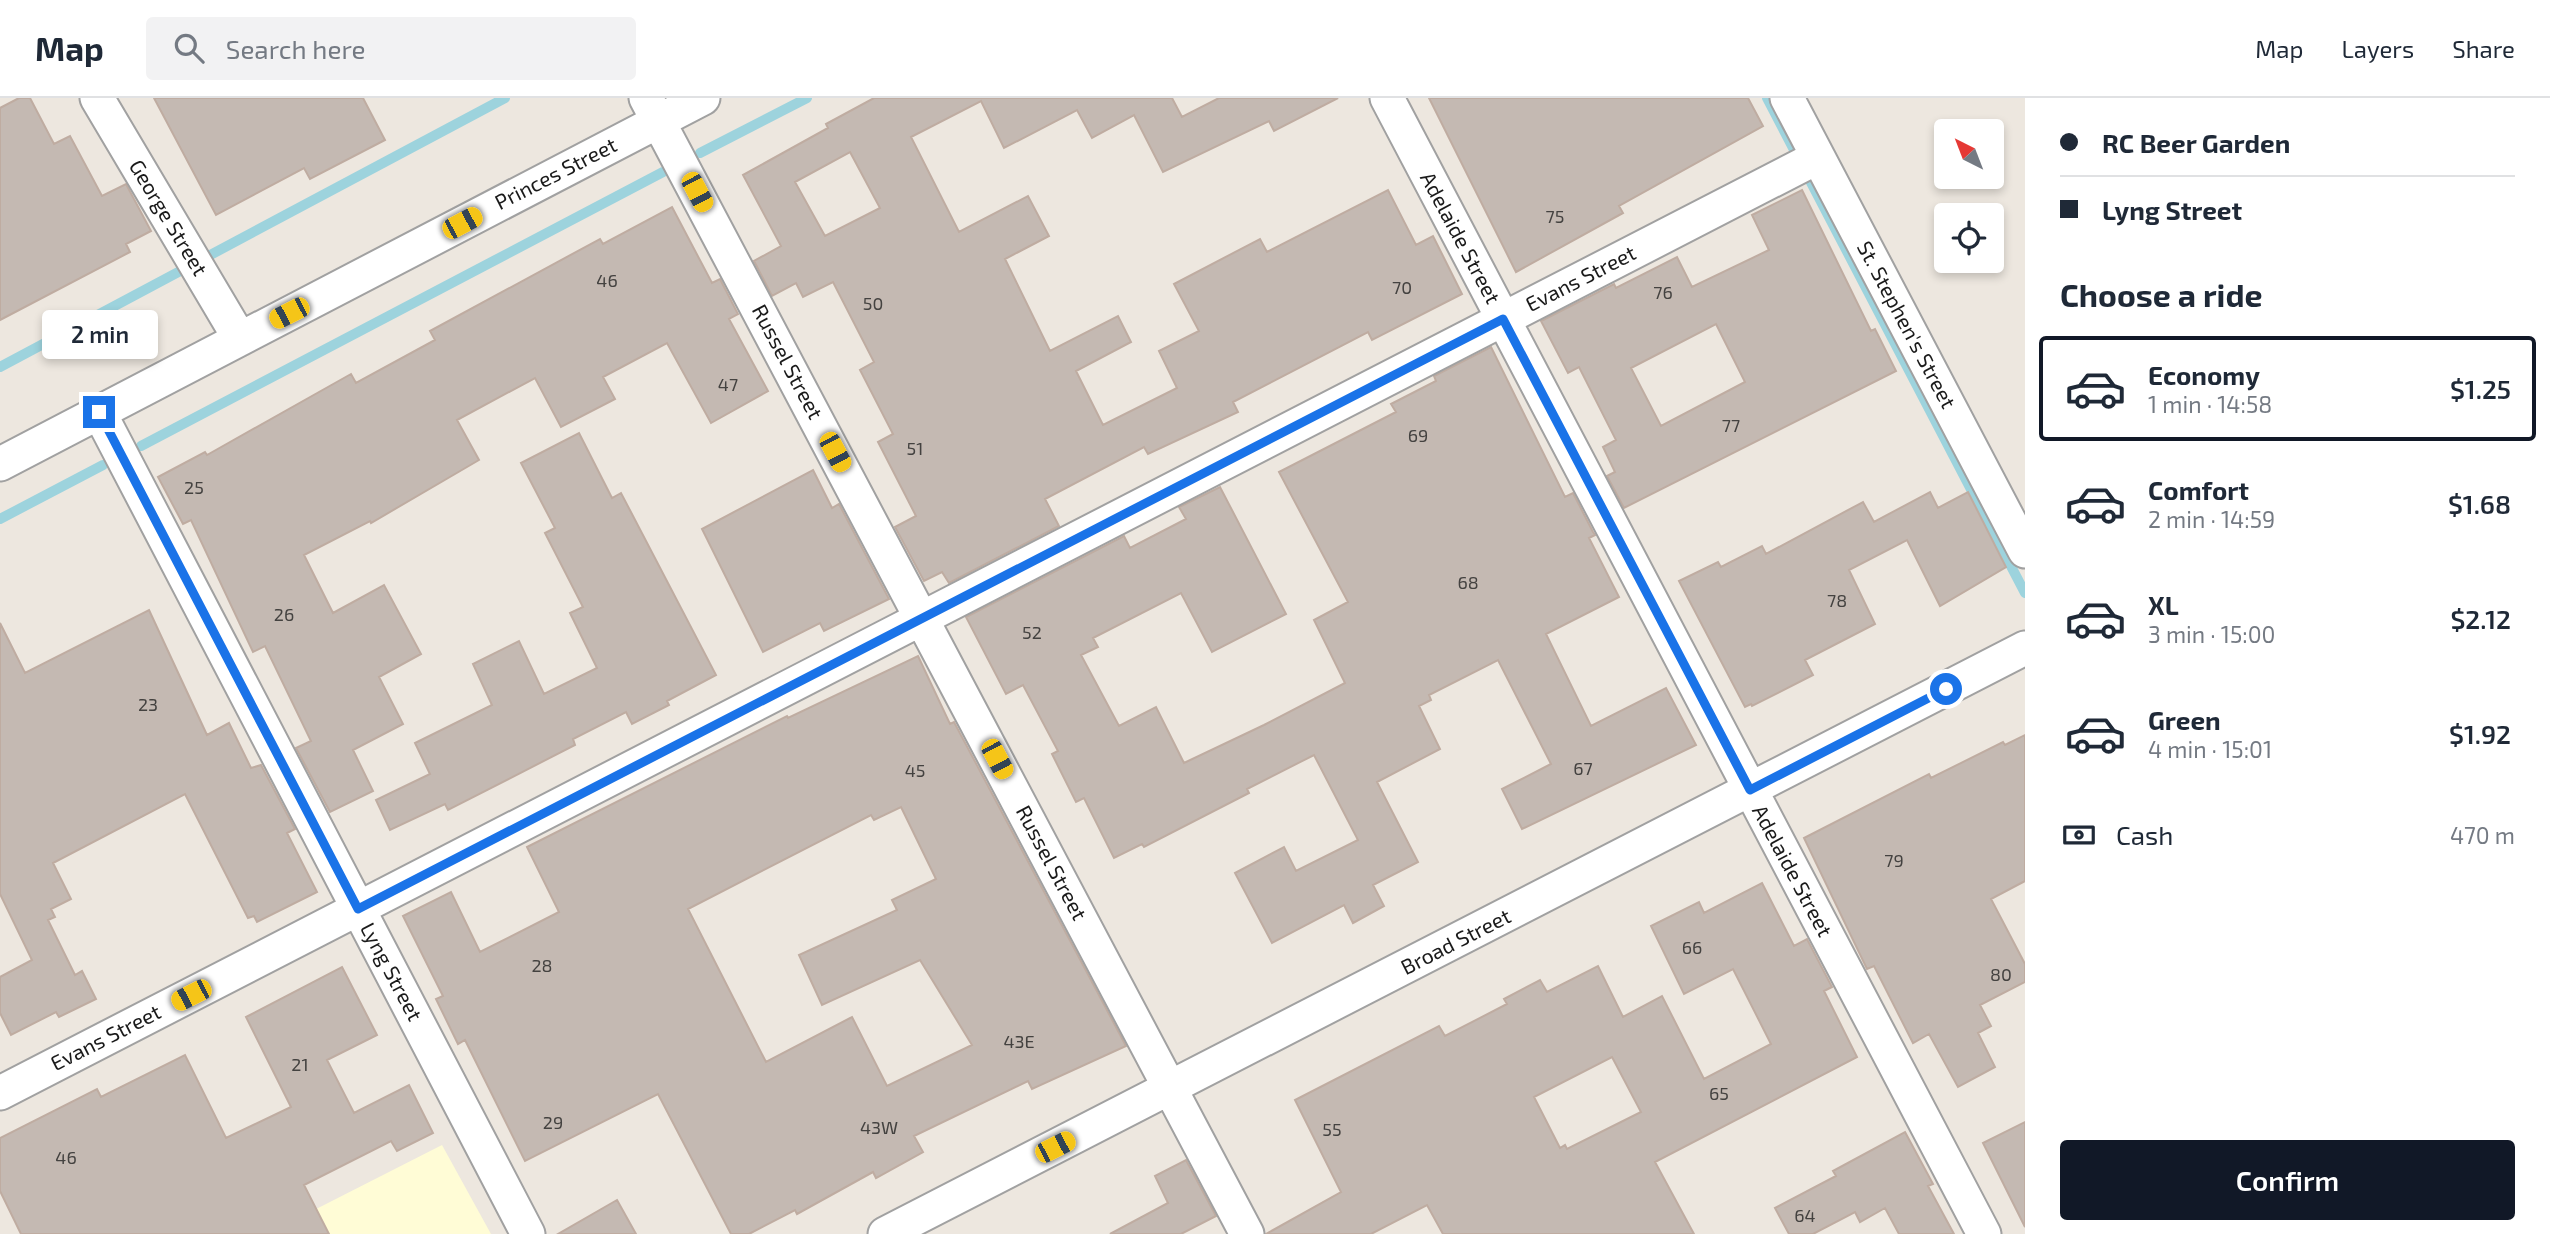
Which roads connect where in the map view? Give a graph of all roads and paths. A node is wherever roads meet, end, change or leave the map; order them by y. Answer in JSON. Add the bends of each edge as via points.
{"nodes":[{"id":1,"x":97,"y":98,"type":"edge"},
{"id":2,"x":703,"y":98,"type":"edge"},
{"id":3,"x":1387,"y":98,"type":"edge"},
{"id":4,"x":1787,"y":98,"type":"edge"},
{"id":5,"x":653,"y":109,"type":"edge"},
{"id":6,"x":1818,"y":157,"type":"junction"},
{"id":7,"x":1503,"y":319,"type":"junction"},
{"id":8,"x":240,"y":339,"type":"junction"},
{"id":9,"x":99,"y":412,"type":"junction"},
{"id":10,"x":0,"y":464,"type":"edge"},
{"id":11,"x":2025,"y":551,"type":"edge"},
{"id":12,"x":922,"y":618,"type":"junction"},
{"id":13,"x":2025,"y":648,"type":"edge"},
{"id":14,"x":1750,"y":790,"type":"junction"},
{"id":15,"x":358,"y":909,"type":"junction"},
{"id":16,"x":1171,"y":1089,"type":"junction"},
{"id":17,"x":0,"y":1093,"type":"edge"},
{"id":18,"x":528,"y":1234,"type":"edge"},
{"id":19,"x":885,"y":1234,"type":"edge"},
{"id":20,"x":1247,"y":1234,"type":"edge"},
{"id":21,"x":1984,"y":1234,"type":"edge"}],
"edges":[{"from":1,"to":8,"type":"street","name":"George Street"},
{"from":2,"to":5,"type":"street","name":"Princes Street"},
{"from":3,"to":7,"type":"street","name":"Adelaide Street"},
{"from":4,"to":6,"type":"street","name":"St. Stephen's Street"},
{"from":5,"to":8,"type":"street","name":"Princes Street"},
{"from":5,"to":12,"type":"street","name":"Russel Street"},
{"from":6,"to":7,"type":"street","name":"Evans Street"},
{"from":6,"to":11,"type":"street","name":"St. Stephen's Street"},
{"from":7,"to":12,"type":"street","name":"Evans Street"},
{"from":7,"to":14,"type":"street","name":"Adelaide Street"},
{"from":8,"to":9,"type":"street","name":"Princes Street"},
{"from":9,"to":10,"type":"street","name":"Princes Street"},
{"from":9,"to":15,"type":"street","name":"Lyng Street"},
{"from":12,"to":15,"type":"street","name":"Evans Street"},
{"from":12,"to":16,"type":"street","name":"Russel Street"},
{"from":13,"to":14,"type":"street","name":"Broad Street"},
{"from":14,"to":16,"type":"street","name":"Broad Street"},
{"from":14,"to":21,"type":"street","name":"Adelaide Street"},
{"from":15,"to":17,"type":"street","name":"Evans Street"},
{"from":15,"to":18,"type":"street","name":"Lyng Street"},
{"from":16,"to":19,"type":"street","name":"Broad Street"},
{"from":16,"to":20,"type":"street","name":"Russel Street"}]}
